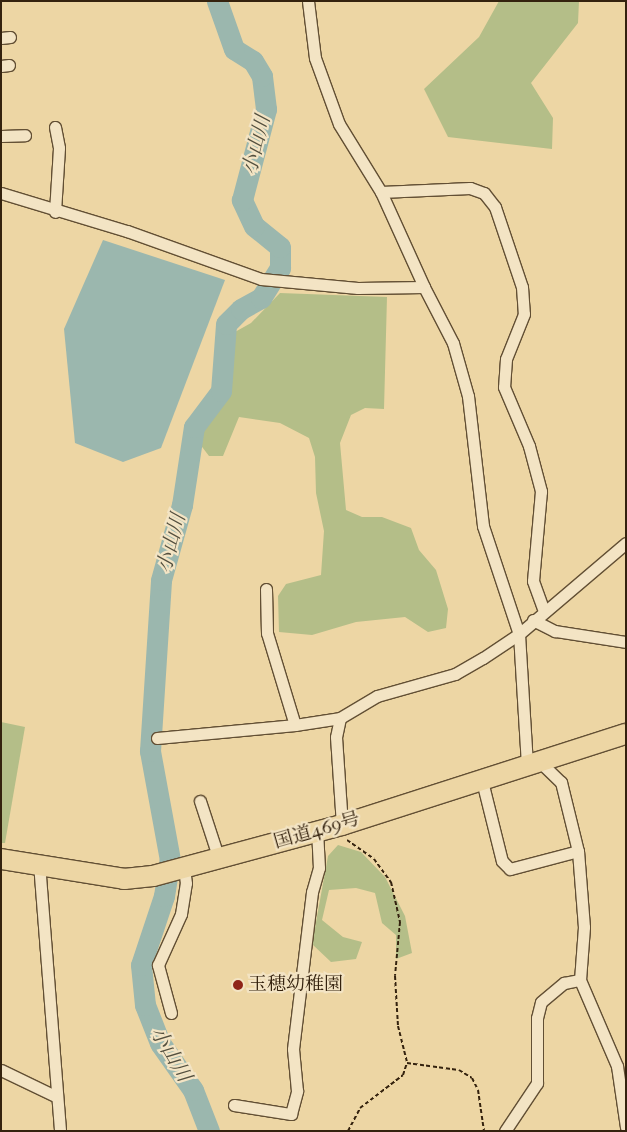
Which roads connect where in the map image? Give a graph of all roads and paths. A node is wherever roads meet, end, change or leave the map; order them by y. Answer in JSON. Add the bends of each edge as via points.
{"nodes":[{"id":1,"x":308,"y":1,"type":"edge"},
{"id":2,"x":55,"y":127,"type":"dead end"},
{"id":3,"x":26,"y":135,"type":"dead end"},
{"id":4,"x":1,"y":136,"type":"edge"},
{"id":5,"x":381,"y":192,"type":"junction"},
{"id":6,"x":1,"y":193,"type":"edge"},
{"id":7,"x":56,"y":212,"type":"junction"},
{"id":8,"x":424,"y":287,"type":"junction"},
{"id":9,"x":626,"y":543,"type":"edge"},
{"id":10,"x":266,"y":589,"type":"dead end"},
{"id":11,"x":544,"y":611,"type":"junction"},
{"id":12,"x":533,"y":620,"type":"junction"},
{"id":13,"x":519,"y":634,"type":"junction"},
{"id":14,"x":626,"y":642,"type":"edge"},
{"id":15,"x":340,"y":718,"type":"junction"},
{"id":16,"x":295,"y":725,"type":"junction"},
{"id":17,"x":626,"y":734,"type":"edge"},
{"id":18,"x":156,"y":738,"type":"dead end"},
{"id":19,"x":534,"y":764,"type":"junction"},
{"id":20,"x":482,"y":781,"type":"junction"},
{"id":21,"x":200,"y":801,"type":"dead end"},
{"id":22,"x":330,"y":828,"type":"junction"},
{"id":23,"x":578,"y":850,"type":"junction"},
{"id":24,"x":1,"y":859,"type":"edge"},
{"id":25,"x":219,"y":859,"type":"junction"},
{"id":26,"x":39,"y":864,"type":"junction"},
{"id":27,"x":172,"y":871,"type":"junction"},
{"id":28,"x":580,"y":980,"type":"junction"},
{"id":29,"x":170,"y":1013,"type":"dead end"},
{"id":30,"x":407,"y":1063,"type":"junction"},
{"id":31,"x":1,"y":1070,"type":"edge"},
{"id":32,"x":57,"y":1097,"type":"junction"},
{"id":33,"x":234,"y":1105,"type":"dead end"},
{"id":34,"x":626,"y":1127,"type":"edge"},
{"id":35,"x":60,"y":1131,"type":"edge"},
{"id":36,"x":348,"y":1131,"type":"edge"},
{"id":37,"x":484,"y":1131,"type":"edge"},
{"id":38,"x":505,"y":1131,"type":"edge"}],
"edges":[{"from":1,"to":5,"type":"street","via":[[315,58],[339,124]]},
{"from":2,"to":7,"type":"street","via":[[59,148]]},
{"from":3,"to":4,"type":"street"},
{"from":5,"to":8,"type":"street"},
{"from":5,"to":11,"type":"street","via":[[470,188],[484,193],[495,207],[522,288],[524,314],[506,359],[504,387],[529,446],[542,491],[533,581]]},
{"from":6,"to":7,"type":"street"},
{"from":7,"to":8,"type":"street","via":[[126,231],[264,279],[358,288]]},
{"from":8,"to":13,"type":"street","via":[[454,343],[468,396],[483,526]]},
{"from":9,"to":11,"type":"street"},
{"from":10,"to":16,"type":"street","via":[[267,633]]},
{"from":11,"to":12,"type":"street"},
{"from":12,"to":13,"type":"street"},
{"from":12,"to":14,"type":"street","via":[[555,631]]},
{"from":13,"to":15,"type":"street","via":[[455,674],[377,696]]},
{"from":13,"to":19,"type":"street"},
{"from":15,"to":16,"type":"street"},
{"from":15,"to":22,"type":"street"},
{"from":16,"to":18,"type":"street"},
{"from":17,"to":19,"type":"highway","name":"国道469号"},
{"from":19,"to":20,"type":"highway","name":"国道469号"},
{"from":19,"to":23,"type":"street","via":[[561,782]]},
{"from":20,"to":22,"type":"highway","name":"国道469号"},
{"from":20,"to":23,"type":"street","via":[[502,861],[510,869]]},
{"from":21,"to":25,"type":"street"},
{"from":22,"to":25,"type":"highway","name":"国道469号"},
{"from":22,"to":30,"type":"path","via":[[374,859],[391,882],[400,922],[395,976],[398,1026]]},
{"from":22,"to":33,"type":"street","via":[[312,892],[293,1048],[298,1090],[291,1114]]},
{"from":23,"to":28,"type":"street","via":[[584,927]]},
{"from":24,"to":26,"type":"highway","name":"国道469号"},
{"from":25,"to":27,"type":"highway","name":"国道469号"},
{"from":26,"to":27,"type":"highway","name":"国道469号","via":[[124,879]]},
{"from":26,"to":32,"type":"street"},
{"from":27,"to":29,"type":"street","via":[[186,883],[181,914],[158,965]]},
{"from":28,"to":34,"type":"street","via":[[617,1066]]},
{"from":28,"to":38,"type":"street","via":[[564,983],[542,1002],[537,1018],[537,1083]]},
{"from":30,"to":36,"type":"path","via":[[403,1075],[360,1108]]},
{"from":30,"to":37,"type":"path","via":[[459,1070],[472,1078],[478,1090]]},
{"from":31,"to":32,"type":"street"},
{"from":32,"to":35,"type":"street"}]}
